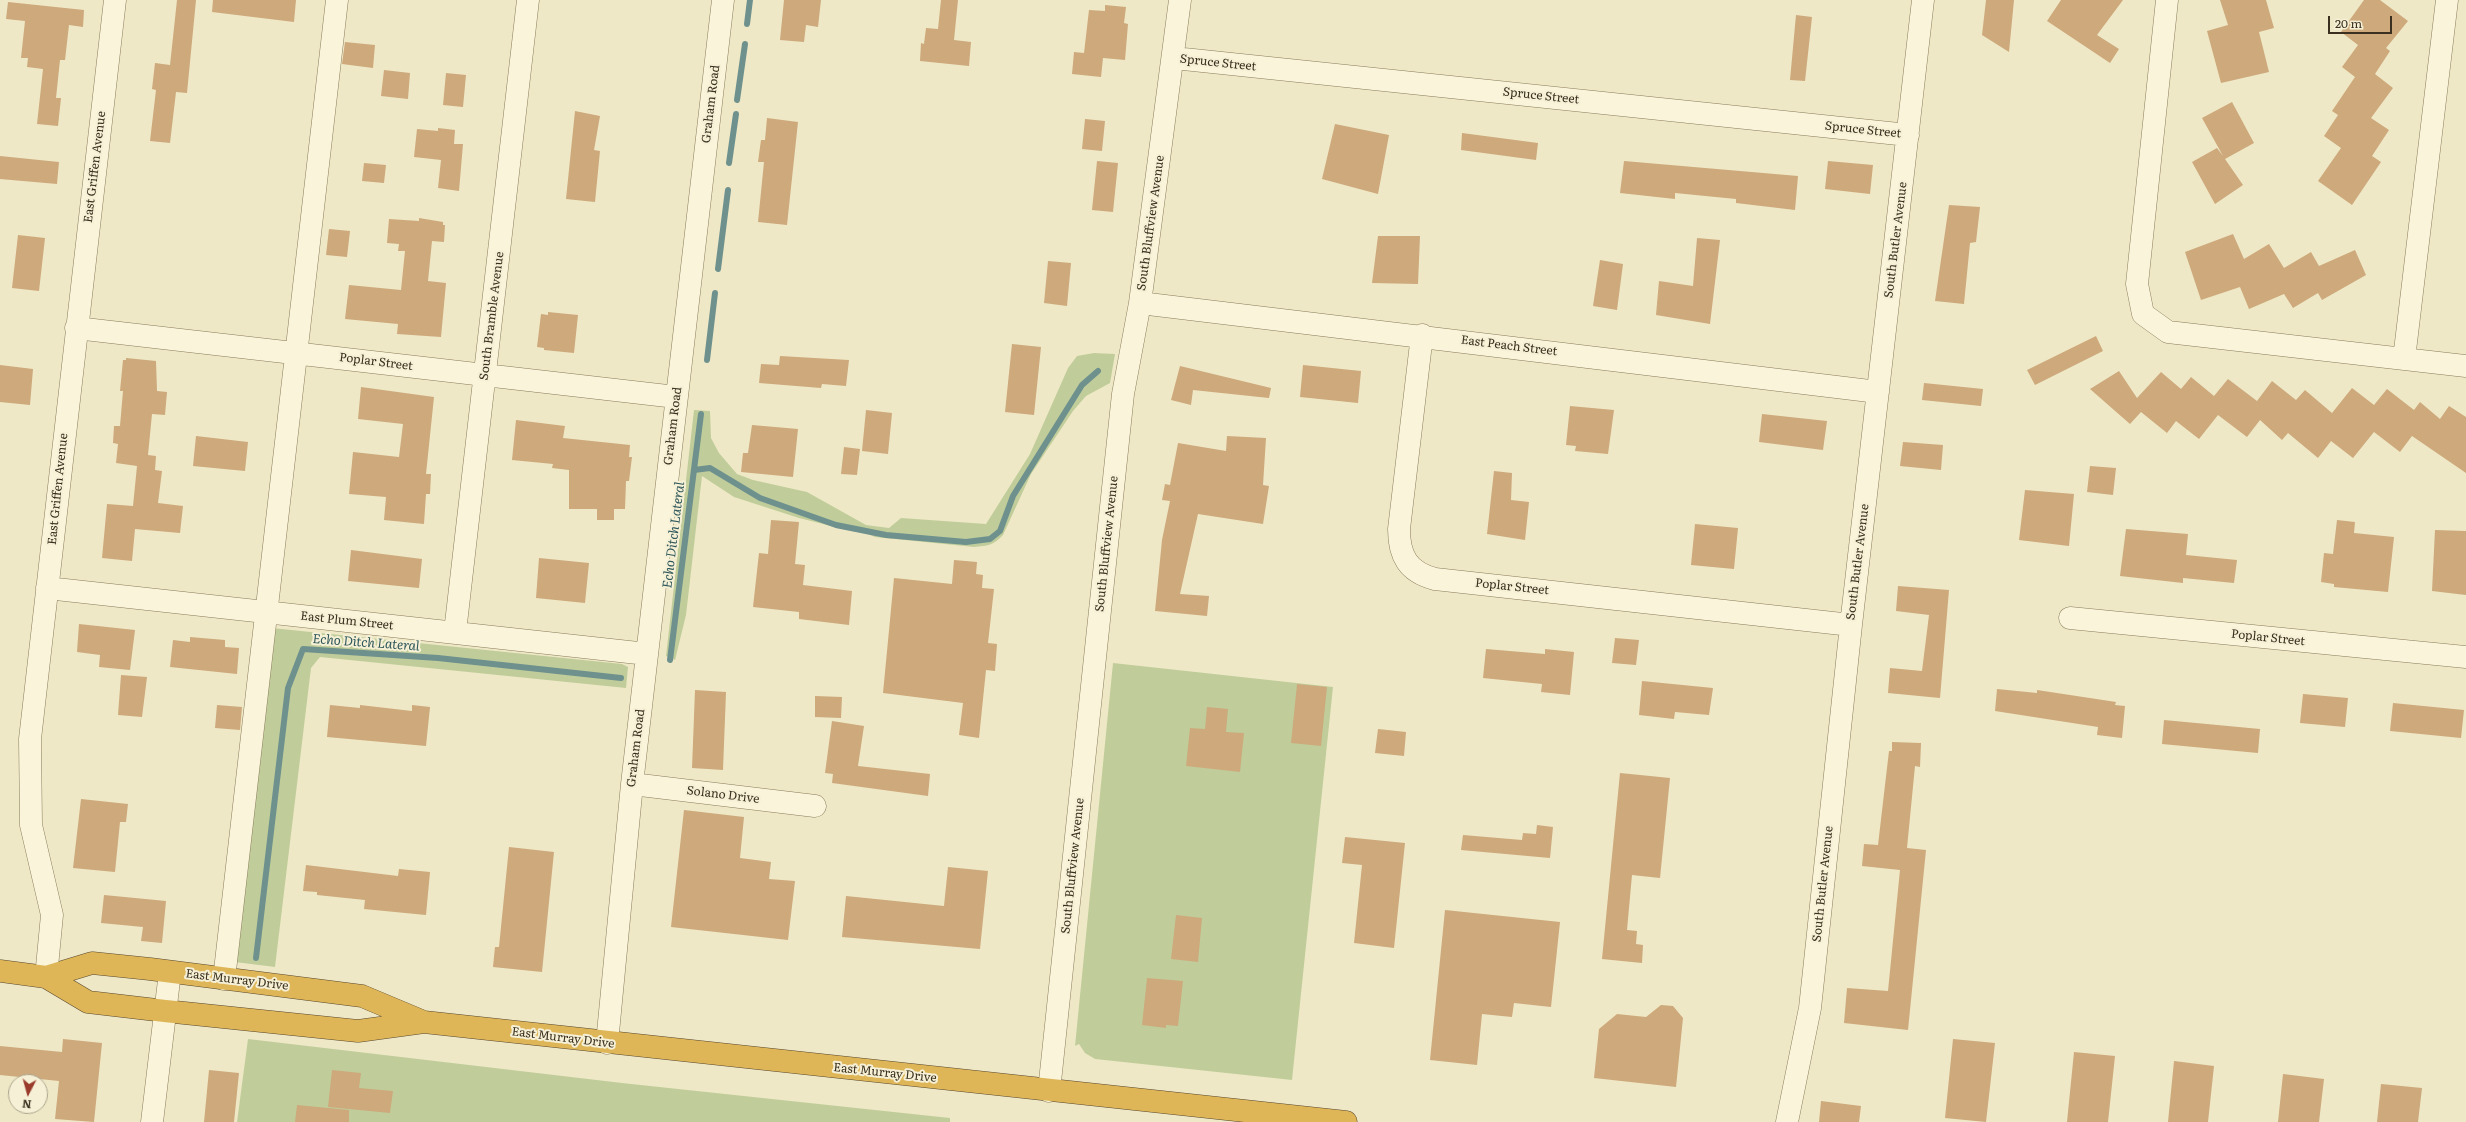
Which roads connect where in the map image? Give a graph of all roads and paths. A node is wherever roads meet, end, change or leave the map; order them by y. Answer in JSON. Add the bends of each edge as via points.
{"nodes":[{"id":1,"x":115,"y":0,"type":"edge"},
{"id":2,"x":337,"y":0,"type":"edge"},
{"id":3,"x":528,"y":0,"type":"edge"},
{"id":4,"x":723,"y":0,"type":"edge"},
{"id":5,"x":1180,"y":0,"type":"edge"},
{"id":6,"x":1923,"y":0,"type":"edge"},
{"id":7,"x":2168,"y":0,"type":"edge"},
{"id":8,"x":2447,"y":0,"type":"edge"},
{"id":9,"x":1174,"y":58,"type":"junction"},
{"id":10,"x":1908,"y":135,"type":"junction"},
{"id":11,"x":1140,"y":303,"type":"junction"},
{"id":12,"x":76,"y":328,"type":"junction"},
{"id":13,"x":1422,"y":335,"type":"junction"},
{"id":14,"x":296,"y":353,"type":"junction"},
{"id":15,"x":2404,"y":359,"type":"junction"},
{"id":16,"x":2466,"y":366,"type":"edge"},
{"id":17,"x":485,"y":375,"type":"junction"},
{"id":18,"x":1878,"y":392,"type":"junction"},
{"id":19,"x":676,"y":397,"type":"junction"},
{"id":20,"x":47,"y":588,"type":"junction"},
{"id":21,"x":266,"y":612,"type":"junction"},
{"id":22,"x":2070,"y":618,"type":"dead end"},
{"id":23,"x":1851,"y":625,"type":"junction"},
{"id":24,"x":455,"y":632,"type":"junction"},
{"id":25,"x":647,"y":654,"type":"junction"},
{"id":26,"x":2466,"y":657,"type":"edge"},
{"id":27,"x":632,"y":784,"type":"junction"},
{"id":28,"x":815,"y":806,"type":"dead end"},
{"id":29,"x":0,"y":971,"type":"edge"},
{"id":30,"x":170,"y":972,"type":"junction"},
{"id":31,"x":46,"y":976,"type":"junction"},
{"id":32,"x":224,"y":979,"type":"junction"},
{"id":33,"x":165,"y":1011,"type":"junction"},
{"id":34,"x":424,"y":1022,"type":"junction"},
{"id":35,"x":607,"y":1043,"type":"junction"},
{"id":36,"x":1050,"y":1090,"type":"junction"},
{"id":37,"x":152,"y":1122,"type":"edge"},
{"id":38,"x":1346,"y":1122,"type":"edge"},
{"id":39,"x":1787,"y":1122,"type":"edge"}],
"edges":[{"from":1,"to":12,"type":"street","name":"East Griffen Avenue"},
{"from":2,"to":14,"type":"street"},
{"from":3,"to":17,"type":"street","name":"South Bramble Avenue"},
{"from":4,"to":19,"type":"street","name":"Graham Road"},
{"from":5,"to":9,"type":"street","name":"South Bluffview Avenue"},
{"from":6,"to":10,"type":"street","name":"South Butler Avenue"},
{"from":7,"to":15,"type":"street","via":[[2137,284],[2143,314],[2168,332]]},
{"from":8,"to":15,"type":"street"},
{"from":9,"to":10,"type":"street","name":"Spruce Street"},
{"from":9,"to":11,"type":"street","name":"South Bluffview Avenue"},
{"from":10,"to":18,"type":"street","name":"South Butler Avenue"},
{"from":11,"to":13,"type":"street","name":"East Peach Street"},
{"from":11,"to":36,"type":"street","name":"South Bluffview Avenue","via":[[1123,394]]},
{"from":12,"to":14,"type":"street","name":"Poplar Street"},
{"from":12,"to":20,"type":"street","name":"East Griffen Avenue"},
{"from":13,"to":18,"type":"street","name":"East Peach Street"},
{"from":13,"to":23,"type":"street","name":"Poplar Street","via":[[1398,529],[1400,551],[1414,571],[1435,579]]},
{"from":14,"to":17,"type":"street","name":"Poplar Street"},
{"from":14,"to":21,"type":"street"},
{"from":15,"to":16,"type":"street"},
{"from":17,"to":19,"type":"street","name":"Poplar Street"},
{"from":17,"to":24,"type":"street","name":"South Bramble Avenue"},
{"from":18,"to":23,"type":"street","name":"South Butler Avenue"},
{"from":19,"to":25,"type":"street","name":"Graham Road"},
{"from":20,"to":21,"type":"street","name":"East Plum Street"},
{"from":20,"to":31,"type":"street","name":"East Griffen Avenue","via":[[30,739],[29,777],[31,825],[52,915]]},
{"from":21,"to":24,"type":"street","name":"East Plum Street"},
{"from":21,"to":32,"type":"street"},
{"from":22,"to":26,"type":"street","name":"Poplar Street"},
{"from":23,"to":39,"type":"street","name":"South Butler Avenue","via":[[1810,1008]]},
{"from":24,"to":25,"type":"street","name":"East Plum Street"},
{"from":25,"to":27,"type":"street","name":"Graham Road"},
{"from":27,"to":28,"type":"street","name":"Solano Drive"},
{"from":27,"to":35,"type":"street","name":"Graham Road"},
{"from":29,"to":31,"type":"highway","name":"East Murray Drive"},
{"from":30,"to":31,"type":"highway","name":"East Murray Drive","via":[[92,963]]},
{"from":30,"to":32,"type":"highway","name":"East Murray Drive"},
{"from":30,"to":33,"type":"street"},
{"from":31,"to":33,"type":"highway","name":"East Murray Drive","via":[[88,1002]]},
{"from":32,"to":34,"type":"highway","name":"East Murray Drive","via":[[362,996]]},
{"from":33,"to":34,"type":"highway","name":"East Murray Drive","via":[[358,1031]]},
{"from":33,"to":37,"type":"street"},
{"from":34,"to":35,"type":"highway","name":"East Murray Drive"},
{"from":35,"to":36,"type":"highway","name":"East Murray Drive"},
{"from":36,"to":38,"type":"highway","name":"East Murray Drive"}]}
